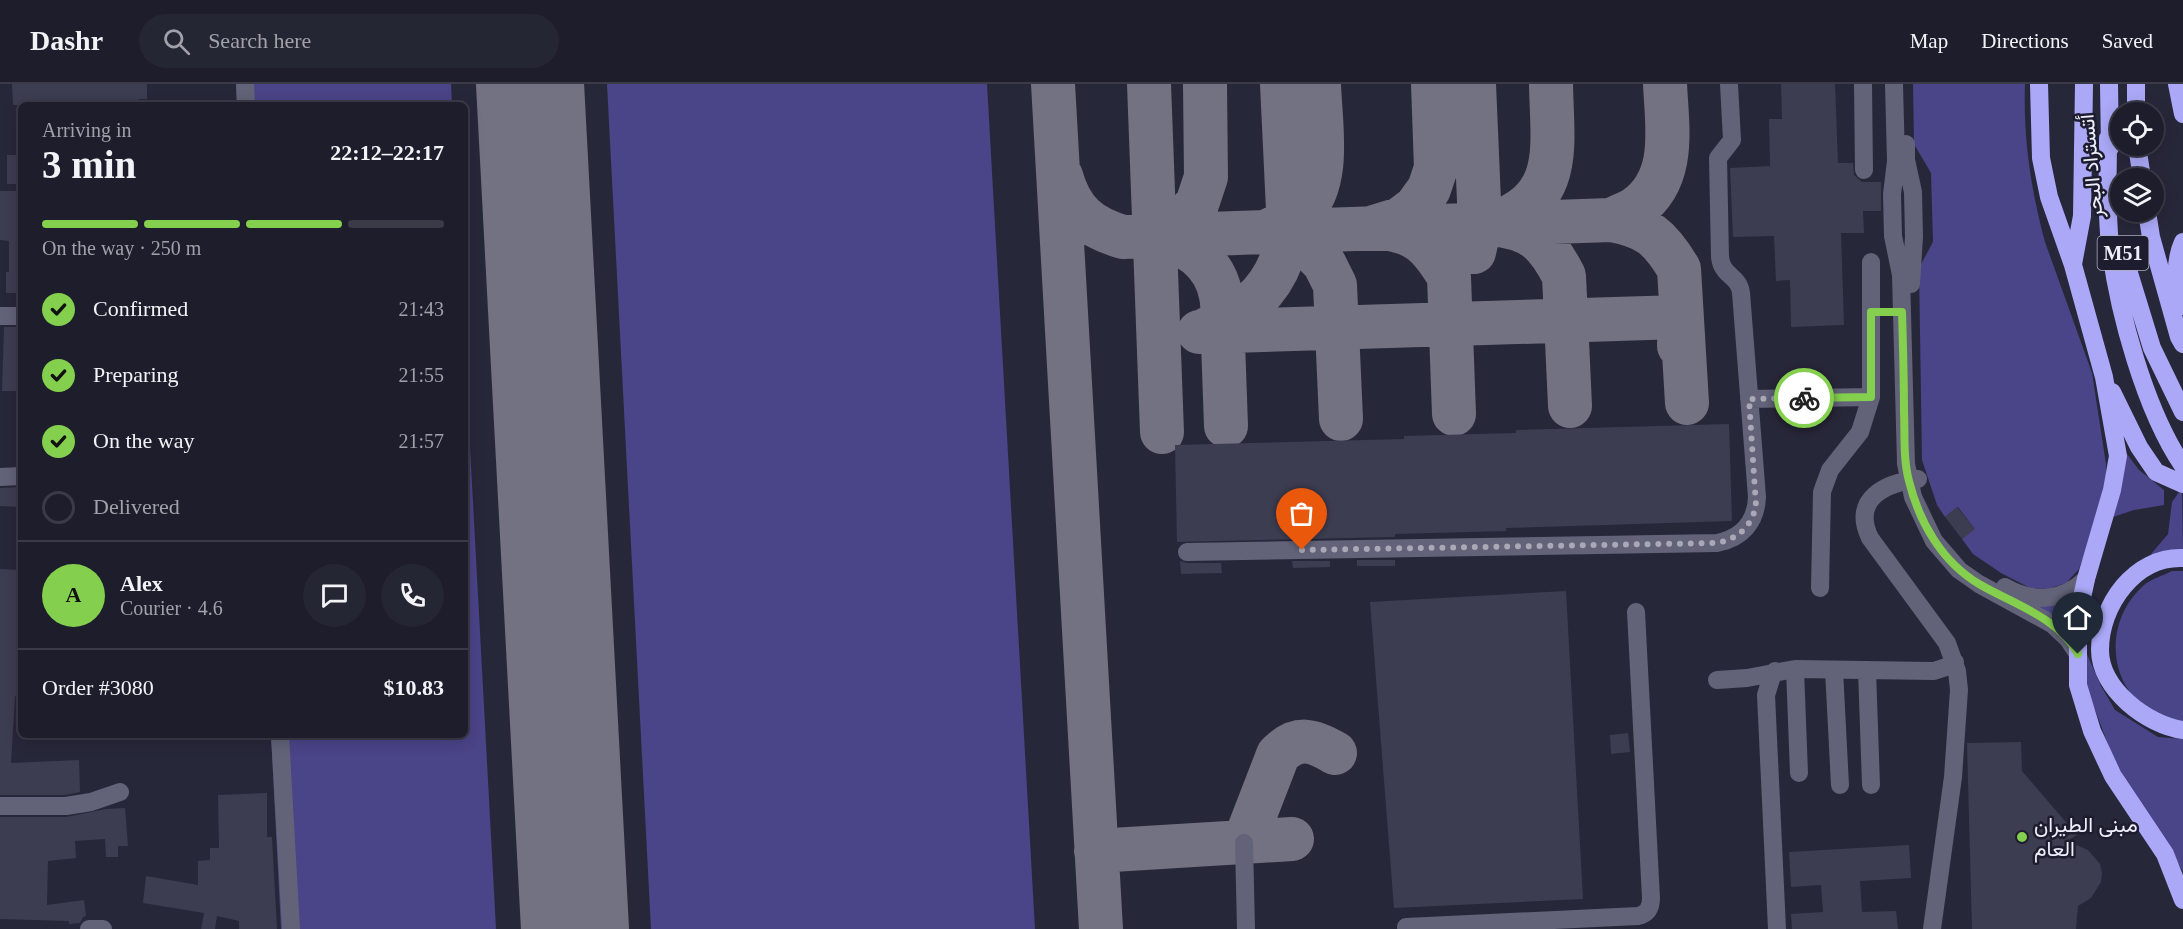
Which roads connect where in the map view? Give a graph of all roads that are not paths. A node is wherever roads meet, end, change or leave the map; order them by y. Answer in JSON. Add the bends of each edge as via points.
{"nodes":[{"id":1,"x":245,"y":84,"type":"edge"},
{"id":2,"x":1729,"y":84,"type":"edge"},
{"id":3,"x":1863,"y":84,"type":"edge"},
{"id":4,"x":1893,"y":84,"type":"edge"},
{"id":5,"x":1905,"y":84,"type":"edge"},
{"id":6,"x":2039,"y":84,"type":"edge"},
{"id":7,"x":2084,"y":84,"type":"edge"},
{"id":8,"x":2109,"y":84,"type":"edge"},
{"id":9,"x":2136,"y":84,"type":"edge"},
{"id":10,"x":2177,"y":84,"type":"edge"},
{"id":11,"x":246,"y":102,"type":"edge"},
{"id":12,"x":2136,"y":102,"type":"edge"},
{"id":13,"x":2183,"y":114,"type":"edge"},
{"id":14,"x":2109,"y":138,"type":"junction"},
{"id":15,"x":1864,"y":170,"type":"dead end"},
{"id":16,"x":1911,"y":180,"type":"junction"},
{"id":17,"x":1893,"y":181,"type":"junction"},
{"id":18,"x":2149,"y":222,"type":"edge"},
{"id":19,"x":2183,"y":242,"type":"edge"},
{"id":20,"x":1871,"y":262,"type":"dead end"},
{"id":21,"x":2073,"y":265,"type":"junction"},
{"id":22,"x":2183,"y":310,"type":"edge"},
{"id":23,"x":1906,"y":311,"type":"junction"},
{"id":24,"x":1871,"y":312,"type":"junction"},
{"id":25,"x":0,"y":316,"type":"edge"},
{"id":26,"x":18,"y":316,"type":"edge"},
{"id":27,"x":2183,"y":344,"type":"edge"},
{"id":28,"x":2104,"y":377,"type":"junction"},
{"id":29,"x":1871,"y":397,"type":"junction"},
{"id":30,"x":1749,"y":399,"type":"junction"},
{"id":31,"x":2183,"y":412,"type":"edge"},
{"id":32,"x":2183,"y":466,"type":"edge"},
{"id":33,"x":0,"y":477,"type":"edge"},
{"id":34,"x":18,"y":477,"type":"edge"},
{"id":35,"x":1913,"y":479,"type":"junction"},
{"id":36,"x":2183,"y":484,"type":"edge"},
{"id":37,"x":1187,"y":552,"type":"dead end"},
{"id":38,"x":2183,"y":558,"type":"edge"},
{"id":39,"x":2086,"y":579,"type":"junction"},
{"id":40,"x":1820,"y":588,"type":"dead end"},
{"id":41,"x":1636,"y":612,"type":"dead end"},
{"id":42,"x":2078,"y":654,"type":"junction"},
{"id":43,"x":1955,"y":662,"type":"junction"},
{"id":44,"x":1795,"y":669,"type":"junction"},
{"id":45,"x":1834,"y":670,"type":"junction"},
{"id":46,"x":1867,"y":670,"type":"junction"},
{"id":47,"x":1775,"y":671,"type":"junction"},
{"id":48,"x":1717,"y":680,"type":"dead end"},
{"id":49,"x":2183,"y":730,"type":"edge"},
{"id":50,"x":280,"y":738,"type":"edge"},
{"id":51,"x":1799,"y":773,"type":"dead end"},
{"id":52,"x":1840,"y":784,"type":"dead end"},
{"id":53,"x":1871,"y":785,"type":"dead end"},
{"id":54,"x":120,"y":792,"type":"dead end"},
{"id":55,"x":0,"y":806,"type":"edge"},
{"id":56,"x":1244,"y":843,"type":"dead end"},
{"id":57,"x":2183,"y":900,"type":"edge"},
{"id":58,"x":1559,"y":925,"type":"edge"},
{"id":59,"x":1406,"y":927,"type":"dead end"},
{"id":60,"x":89,"y":929,"type":"edge"},
{"id":61,"x":103,"y":929,"type":"edge"},
{"id":62,"x":291,"y":929,"type":"edge"},
{"id":63,"x":1246,"y":929,"type":"edge"},
{"id":64,"x":1777,"y":929,"type":"edge"},
{"id":65,"x":1932,"y":929,"type":"edge"}],
"edges":[{"from":1,"to":11,"type":"street"},
{"from":2,"to":30,"type":"street","via":[[1731,140],[1718,158],[1720,257],[1722,268],[1741,287]]},
{"from":3,"to":15,"type":"street"},
{"from":4,"to":17,"type":"street"},
{"from":5,"to":16,"type":"street","via":[[1906,153]]},
{"from":6,"to":21,"type":"highway","via":[[2041,158],[2049,197]]},
{"from":7,"to":21,"type":"highway","via":[[2082,216]]},
{"from":8,"to":14,"type":"highway","name":"أتستراد البحر","number":"M51"},
{"from":9,"to":12,"type":"highway"},
{"from":10,"to":13,"type":"highway"},
{"from":14,"to":31,"type":"highway","name":"أتستراد البحر","number":"M51","via":[[2122,249],[2152,348]]},
{"from":14,"to":32,"type":"highway","via":[[2110,243],[2119,292],[2138,368]]},
{"from":16,"to":17,"type":"street"},
{"from":16,"to":23,"type":"street","via":[[1914,237]]},
{"from":17,"to":23,"type":"street","via":[[1893,236]]},
{"from":18,"to":27,"type":"highway","number":"M51"},
{"from":19,"to":22,"type":"highway","via":[[2177,264],[2177,288]]},
{"from":20,"to":24,"type":"street"},
{"from":21,"to":28,"type":"highway"},
{"from":23,"to":24,"type":"street"},
{"from":23,"to":35,"type":"street"},
{"from":24,"to":29,"type":"street"},
{"from":25,"to":26,"type":"street"},
{"from":28,"to":36,"type":"highway","via":[[2156,472]]},
{"from":28,"to":39,"type":"highway","via":[[2118,456]]},
{"from":29,"to":30,"type":"street"},
{"from":29,"to":40,"type":"street","via":[[1860,432],[1830,470],[1821,492]]},
{"from":30,"to":37,"type":"street","via":[[1756,506],[1744,531],[1727,541]]},
{"from":33,"to":34,"type":"street"},
{"from":35,"to":39,"type":"street","via":[[1942,533],[1984,575],[2020,594],[2040,598],[2070,592]]},
{"from":35,"to":42,"type":"street","via":[[1914,497],[1929,530],[1950,561],[1979,584],[2052,624]]},
{"from":35,"to":43,"type":"street","via":[[1877,492],[1869,502],[1865,524],[1870,538],[1947,643]]},
{"from":38,"to":49,"type":"highway","via":[[2173,557],[2137,572],[2110,606],[2102,627],[2100,652],[2106,676],[2133,709],[2170,728]]},
{"from":39,"to":42,"type":"highway","via":[[2078,616]]},
{"from":41,"to":58,"type":"street","via":[[1651,903],[1647,912],[1638,916]]},
{"from":42,"to":57,"type":"highway","via":[[2078,685],[2092,731],[2113,776],[2165,854]]},
{"from":43,"to":46,"type":"street","via":[[1934,671]]},
{"from":43,"to":65,"type":"street","via":[[1959,690],[1956,755]]},
{"from":44,"to":45,"type":"street"},
{"from":44,"to":47,"type":"street"},
{"from":44,"to":51,"type":"street"},
{"from":45,"to":46,"type":"street"},
{"from":45,"to":52,"type":"street"},
{"from":46,"to":53,"type":"street"},
{"from":47,"to":48,"type":"street"},
{"from":47,"to":64,"type":"street","via":[[1766,695]]},
{"from":50,"to":62,"type":"street"},
{"from":54,"to":55,"type":"street","via":[[66,806]]},
{"from":56,"to":63,"type":"street"},
{"from":58,"to":59,"type":"street"},
{"from":60,"to":61,"type":"street"}]}
